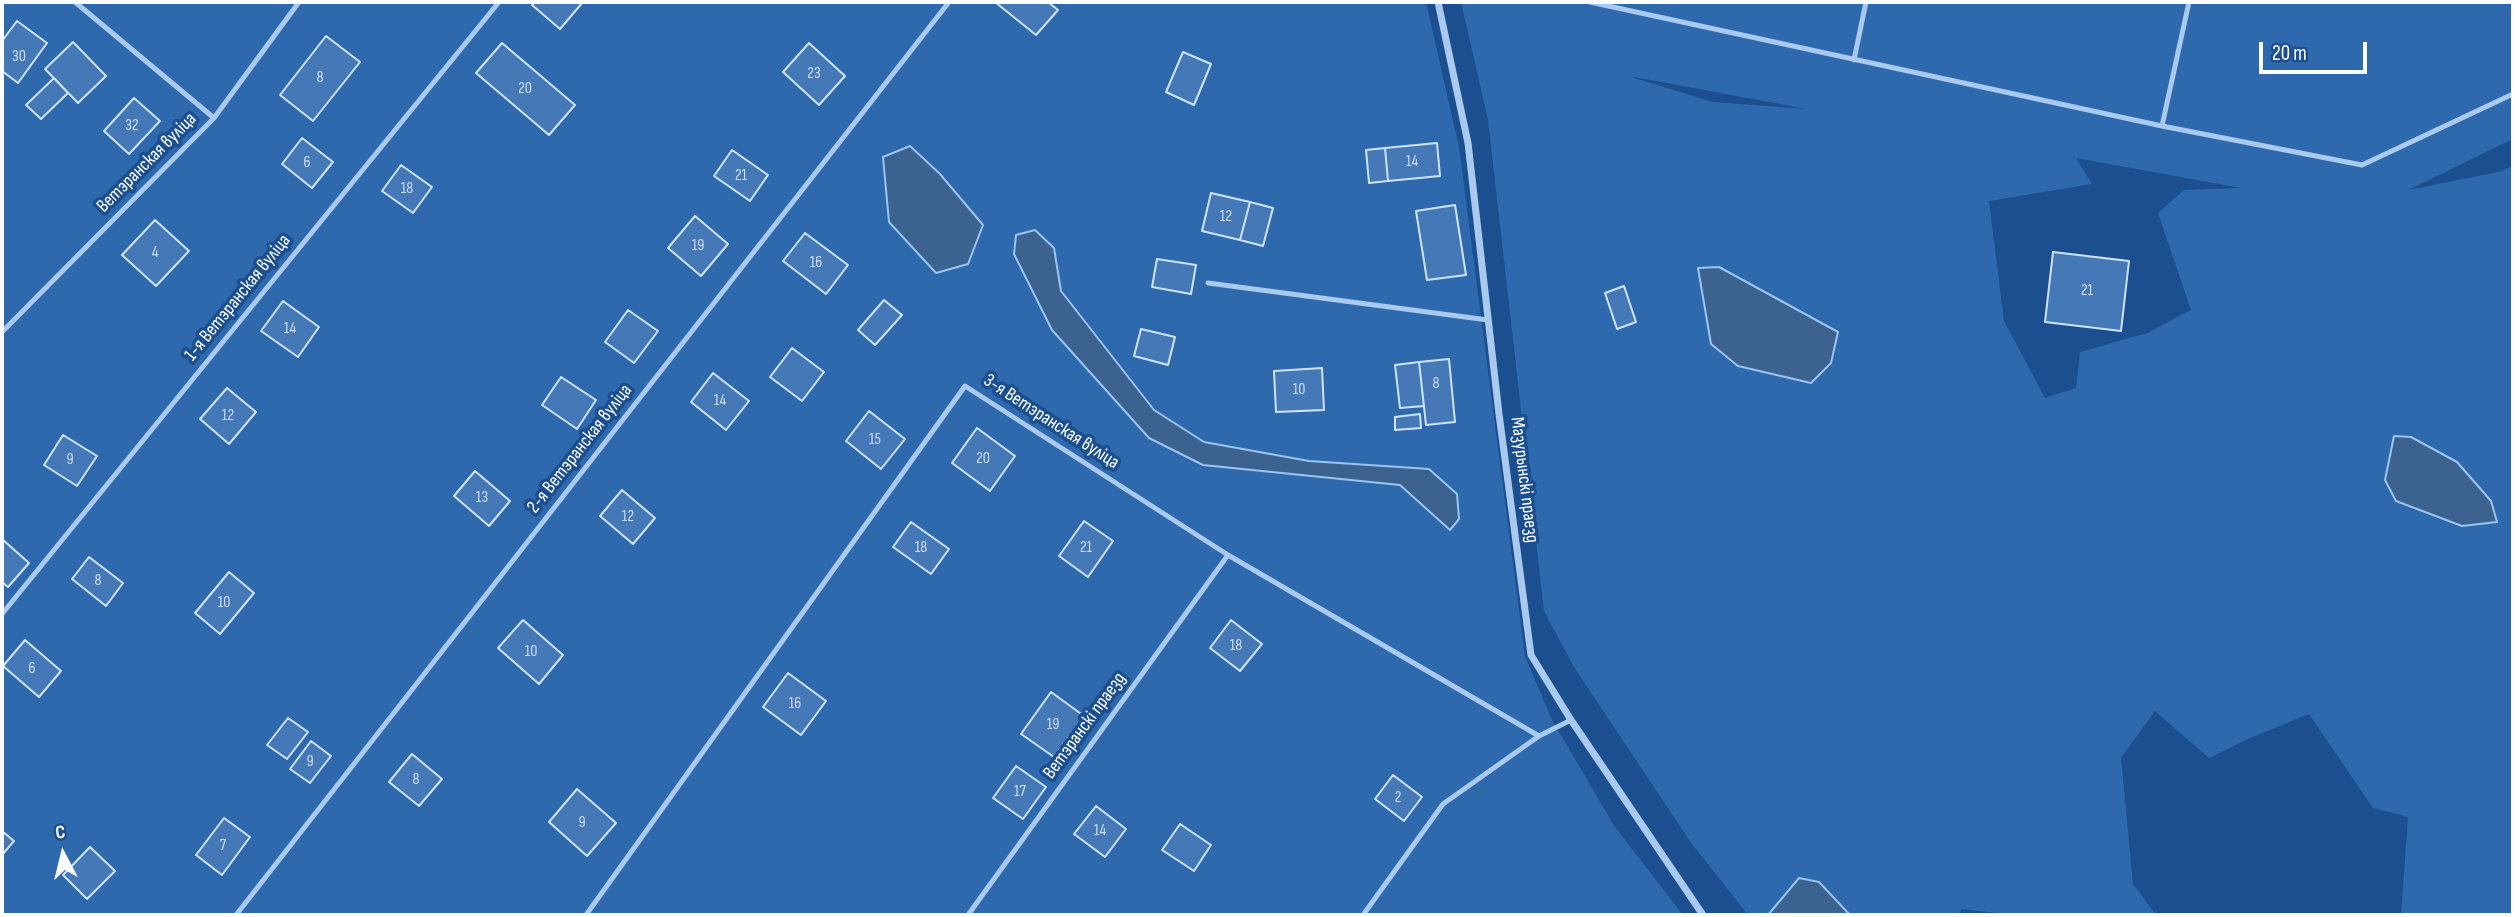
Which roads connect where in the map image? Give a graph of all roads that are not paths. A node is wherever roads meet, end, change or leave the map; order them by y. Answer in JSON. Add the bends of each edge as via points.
{"nodes":[{"id":1,"x":75,"y":2,"type":"edge"},
{"id":2,"x":299,"y":2,"type":"edge"},
{"id":3,"x":499,"y":2,"type":"edge"},
{"id":4,"x":949,"y":2,"type":"edge"},
{"id":5,"x":1438,"y":2,"type":"edge"},
{"id":6,"x":1590,"y":2,"type":"edge"},
{"id":7,"x":1866,"y":2,"type":"edge"},
{"id":8,"x":2189,"y":2,"type":"edge"},
{"id":9,"x":1854,"y":60,"type":"junction"},
{"id":10,"x":2513,"y":94,"type":"edge"},
{"id":11,"x":214,"y":118,"type":"junction"},
{"id":12,"x":2162,"y":126,"type":"junction"},
{"id":13,"x":1208,"y":283,"type":"dead end"},
{"id":14,"x":1488,"y":320,"type":"junction"},
{"id":15,"x":2,"y":332,"type":"edge"},
{"id":16,"x":1228,"y":555,"type":"junction"},
{"id":17,"x":2,"y":614,"type":"edge"},
{"id":18,"x":1571,"y":719,"type":"junction"},
{"id":19,"x":1539,"y":736,"type":"junction"},
{"id":20,"x":236,"y":915,"type":"edge"},
{"id":21,"x":586,"y":915,"type":"edge"},
{"id":22,"x":968,"y":915,"type":"edge"},
{"id":23,"x":1363,"y":915,"type":"edge"},
{"id":24,"x":1703,"y":915,"type":"edge"}],
"edges":[{"from":1,"to":11,"type":"lane"},
{"from":2,"to":11,"type":"lane","name":"Ветэранская вуліца"},
{"from":3,"to":17,"type":"lane","name":"1-я Ветэранская вуліца"},
{"from":4,"to":20,"type":"lane","name":"2-я Ветэранская вуліца"},
{"from":5,"to":14,"type":"street","name":"Мазурынскі праезд","via":[[1468,143]]},
{"from":6,"to":9,"type":"lane"},
{"from":7,"to":9,"type":"lane"},
{"from":8,"to":12,"type":"lane"},
{"from":9,"to":12,"type":"lane"},
{"from":10,"to":12,"type":"lane","via":[[2361,165]]},
{"from":11,"to":15,"type":"lane","name":"Ветэранская вуліца"},
{"from":13,"to":14,"type":"lane"},
{"from":14,"to":18,"type":"street","name":"Мазурынскі праезд","via":[[1531,655]]},
{"from":16,"to":19,"type":"lane","name":"3-я Ветэранская вуліца"},
{"from":16,"to":21,"type":"lane","name":"3-я Ветэранская вуліца","via":[[965,386]]},
{"from":16,"to":22,"type":"lane","name":"Ветэранскі праезд"},
{"from":18,"to":19,"type":"lane"},
{"from":18,"to":24,"type":"street","name":"Мазурынскі праезд"},
{"from":19,"to":23,"type":"lane","via":[[1443,804]]}]}
